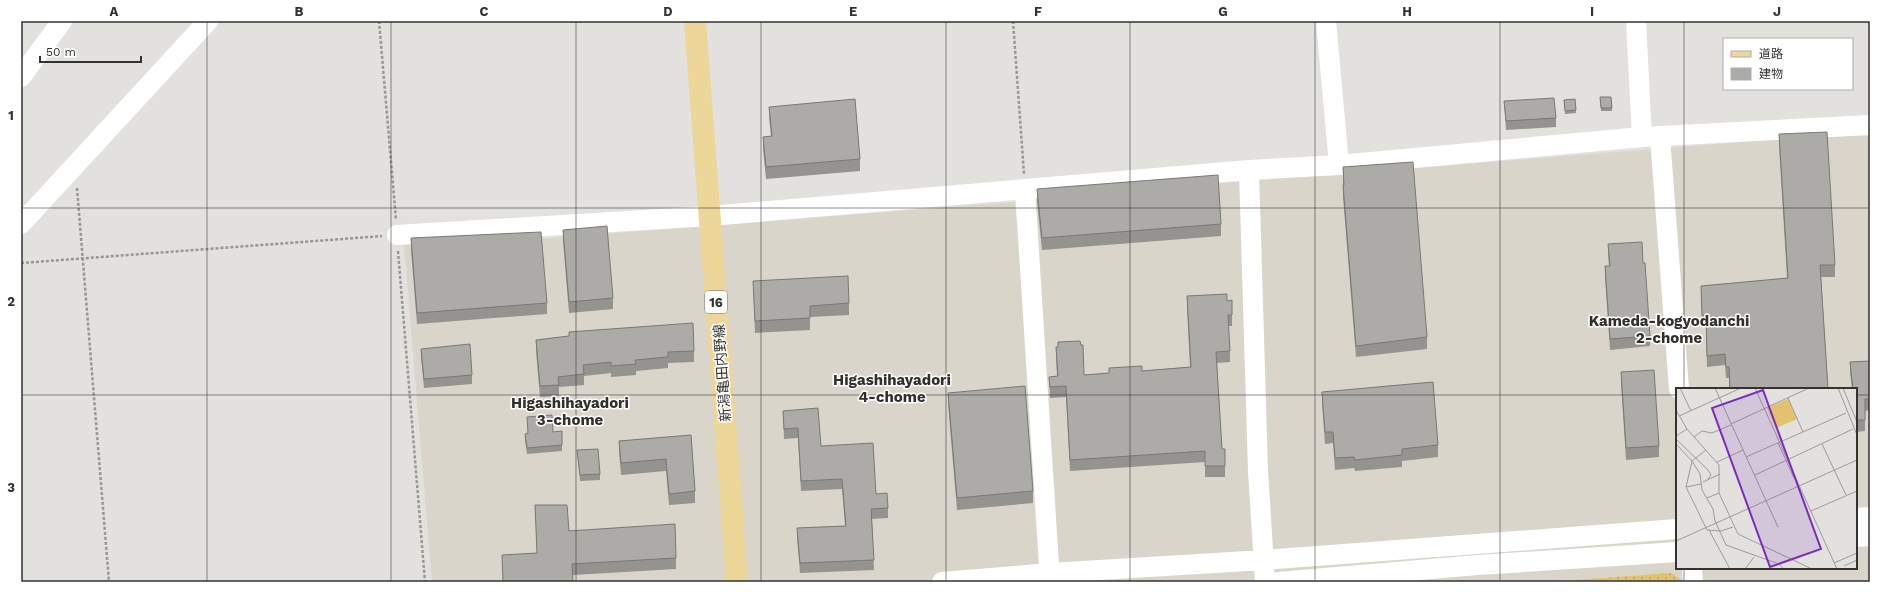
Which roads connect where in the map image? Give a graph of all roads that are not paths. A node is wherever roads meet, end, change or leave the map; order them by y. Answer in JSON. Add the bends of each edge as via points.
{"nodes":[{"id":1,"x":62,"y":21,"type":"edge"},
{"id":2,"x":208,"y":21,"type":"edge"},
{"id":3,"x":695,"y":21,"type":"edge"},
{"id":4,"x":1326,"y":21,"type":"edge"},
{"id":5,"x":1636,"y":21,"type":"edge"},
{"id":6,"x":21,"y":77,"type":"edge"},
{"id":7,"x":1870,"y":125,"type":"edge"},
{"id":8,"x":1651,"y":137,"type":"junction"},
{"id":9,"x":1339,"y":166,"type":"junction"},
{"id":10,"x":1249,"y":170,"type":"junction"},
{"id":11,"x":1025,"y":189,"type":"junction"},
{"id":12,"x":710,"y":216,"type":"junction"},
{"id":13,"x":21,"y":224,"type":"edge"},
{"id":14,"x":397,"y":235,"type":"road end"},
{"id":15,"x":1680,"y":388,"type":"edge"},
{"id":16,"x":1870,"y":517,"type":"edge"},
{"id":17,"x":1857,"y":518,"type":"edge"},
{"id":18,"x":1676,"y":529,"type":"edge"},
{"id":19,"x":1870,"y":536,"type":"edge"},
{"id":20,"x":1857,"y":537,"type":"edge"},
{"id":21,"x":1676,"y":552,"type":"edge"},
{"id":22,"x":1264,"y":560,"type":"junction"},
{"id":23,"x":1692,"y":569,"type":"edge"},
{"id":24,"x":1050,"y":577,"type":"edge"},
{"id":25,"x":737,"y":582,"type":"edge"},
{"id":26,"x":942,"y":582,"type":"edge"},
{"id":27,"x":1265,"y":582,"type":"edge"},
{"id":28,"x":1278,"y":582,"type":"edge"},
{"id":29,"x":1693,"y":582,"type":"edge"}],
"edges":[{"from":1,"to":6,"type":"street"},
{"from":2,"to":13,"type":"street"},
{"from":3,"to":12,"type":"main road","name":"新潟亀田内野線","number":"16"},
{"from":4,"to":9,"type":"street"},
{"from":5,"to":8,"type":"street"},
{"from":7,"to":8,"type":"street"},
{"from":8,"to":9,"type":"street"},
{"from":8,"to":15,"type":"street"},
{"from":9,"to":10,"type":"street"},
{"from":10,"to":11,"type":"street"},
{"from":10,"to":22,"type":"street","via":[[1258,471]]},
{"from":11,"to":12,"type":"street"},
{"from":11,"to":24,"type":"street"},
{"from":12,"to":14,"type":"street"},
{"from":12,"to":25,"type":"main road","name":"新潟亀田内野線","number":"16"},
{"from":16,"to":17,"type":"street"},
{"from":18,"to":22,"type":"street"},
{"from":19,"to":20,"type":"street"},
{"from":21,"to":28,"type":"street"},
{"from":22,"to":24,"type":"street"},
{"from":22,"to":27,"type":"street"},
{"from":23,"to":29,"type":"street"},
{"from":24,"to":26,"type":"street"}]}
